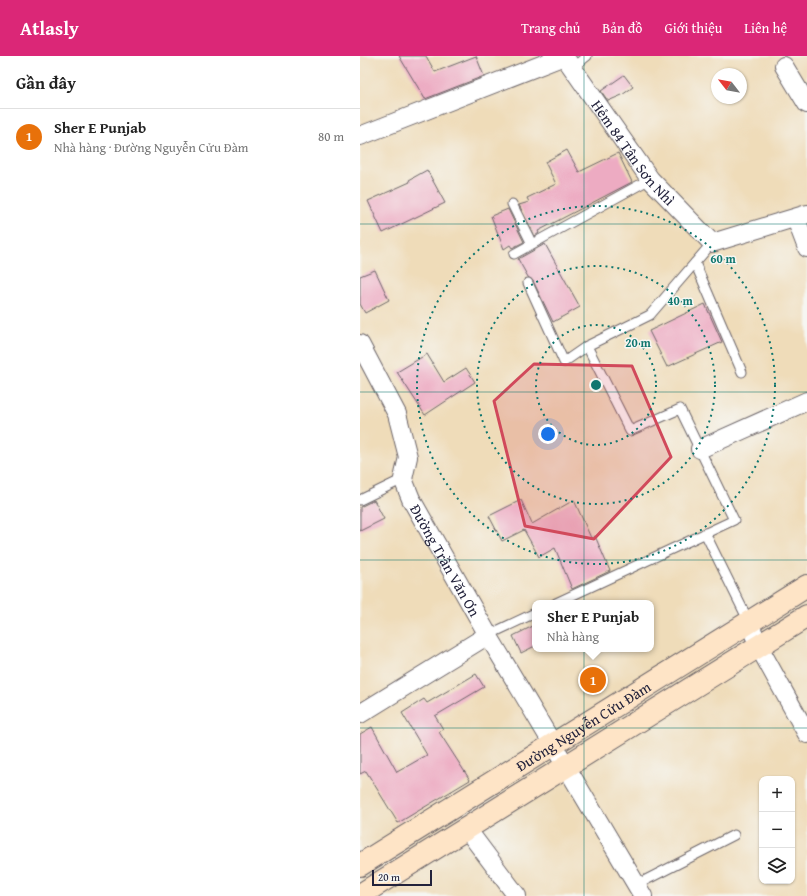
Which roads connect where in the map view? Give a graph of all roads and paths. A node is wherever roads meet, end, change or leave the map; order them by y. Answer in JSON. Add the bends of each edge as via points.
{"nodes":[{"id":1,"x":587,"y":56,"type":"edge"},
{"id":2,"x":568,"y":62,"type":"edge"},
{"id":3,"x":784,"y":66,"type":"dead end"},
{"id":4,"x":807,"y":104,"type":"edge"},
{"id":5,"x":360,"y":136,"type":"edge"},
{"id":6,"x":650,"y":179,"type":"junction"},
{"id":7,"x":512,"y":204,"type":"dead end"},
{"id":8,"x":801,"y":216,"type":"edge"},
{"id":9,"x":712,"y":242,"type":"junction"},
{"id":10,"x":532,"y":244,"type":"junction"},
{"id":11,"x":807,"y":248,"type":"edge"},
{"id":12,"x":514,"y":254,"type":"dead end"},
{"id":13,"x":694,"y":263,"type":"junction"},
{"id":14,"x":528,"y":283,"type":"dead end"},
{"id":15,"x":360,"y":344,"type":"edge"},
{"id":16,"x":588,"y":346,"type":"junction"},
{"id":17,"x":742,"y":372,"type":"dead end"},
{"id":18,"x":807,"y":401,"type":"edge"},
{"id":19,"x":700,"y":450,"type":"junction"},
{"id":20,"x":403,"y":479,"type":"junction"},
{"id":21,"x":360,"y":500,"type":"edge"},
{"id":22,"x":705,"y":533,"type":"junction"},
{"id":23,"x":807,"y":586,"type":"edge"},
{"id":24,"x":562,"y":600,"type":"edge"},
{"id":25,"x":532,"y":614,"type":"edge"},
{"id":26,"x":807,"y":616,"type":"edge"},
{"id":27,"x":749,"y":622,"type":"junction"},
{"id":28,"x":488,"y":635,"type":"junction"},
{"id":29,"x":758,"y":647,"type":"junction"},
{"id":30,"x":360,"y":714,"type":"edge"},
{"id":31,"x":807,"y":734,"type":"edge"},
{"id":32,"x":552,"y":743,"type":"junction"},
{"id":33,"x":566,"y":765,"type":"junction"},
{"id":34,"x":466,"y":828,"type":"junction"},
{"id":35,"x":734,"y":834,"type":"dead end"},
{"id":36,"x":360,"y":865,"type":"edge"},
{"id":37,"x":639,"y":891,"type":"edge"},
{"id":38,"x":360,"y":895,"type":"edge"},
{"id":39,"x":517,"y":896,"type":"edge"}],
"edges":[{"from":1,"to":2,"type":"lane"},
{"from":2,"to":5,"type":"street"},
{"from":2,"to":6,"type":"street","name":"Hẻm 84 Tân Sơn Nhì"},
{"from":3,"to":4,"type":"street"},
{"from":6,"to":9,"type":"street","name":"Hẻm 84 Tân Sơn Nhì"},
{"from":6,"to":10,"type":"lane"},
{"from":7,"to":10,"type":"lane"},
{"from":8,"to":9,"type":"street"},
{"from":8,"to":11,"type":"street"},
{"from":9,"to":13,"type":"lane"},
{"from":10,"to":12,"type":"lane"},
{"from":13,"to":16,"type":"lane","via":[[650,315]]},
{"from":13,"to":17,"type":"lane"},
{"from":14,"to":16,"type":"lane","via":[[564,362]]},
{"from":15,"to":20,"type":"street","via":[[397,414],[408,457]]},
{"from":16,"to":19,"type":"lane","via":[[630,431],[680,409]]},
{"from":18,"to":19,"type":"street"},
{"from":19,"to":22,"type":"lane","via":[[734,520]]},
{"from":20,"to":21,"type":"lane"},
{"from":20,"to":28,"type":"street","name":"Đường Trần Văn Ơn","via":[[411,498]]},
{"from":22,"to":24,"type":"lane"},
{"from":22,"to":27,"type":"lane"},
{"from":23,"to":27,"type":"street","name":"Đường Nguyễn Cửu Đàm"},
{"from":25,"to":28,"type":"lane"},
{"from":26,"to":29,"type":"street","name":"Đường Nguyễn Cửu Đàm"},
{"from":27,"to":29,"type":"street"},
{"from":27,"to":32,"type":"street","name":"Đường Nguyễn Cửu Đàm"},
{"from":28,"to":30,"type":"street"},
{"from":28,"to":32,"type":"street","name":"Đường Trần Văn Ơn"},
{"from":29,"to":31,"type":"street"},
{"from":29,"to":33,"type":"street","name":"Đường Nguyễn Cửu Đàm"},
{"from":32,"to":33,"type":"street","name":"Đường Trần Văn Ơn"},
{"from":32,"to":36,"type":"street","name":"Đường Nguyễn Cửu Đàm"},
{"from":33,"to":34,"type":"street","name":"Đường Nguyễn Cửu Đàm"},
{"from":33,"to":37,"type":"street","name":"Đường Trần Văn Ơn"},
{"from":34,"to":38,"type":"street","name":"Đường Nguyễn Cửu Đàm"},
{"from":34,"to":39,"type":"street"},
{"from":35,"to":37,"type":"lane"}]}
